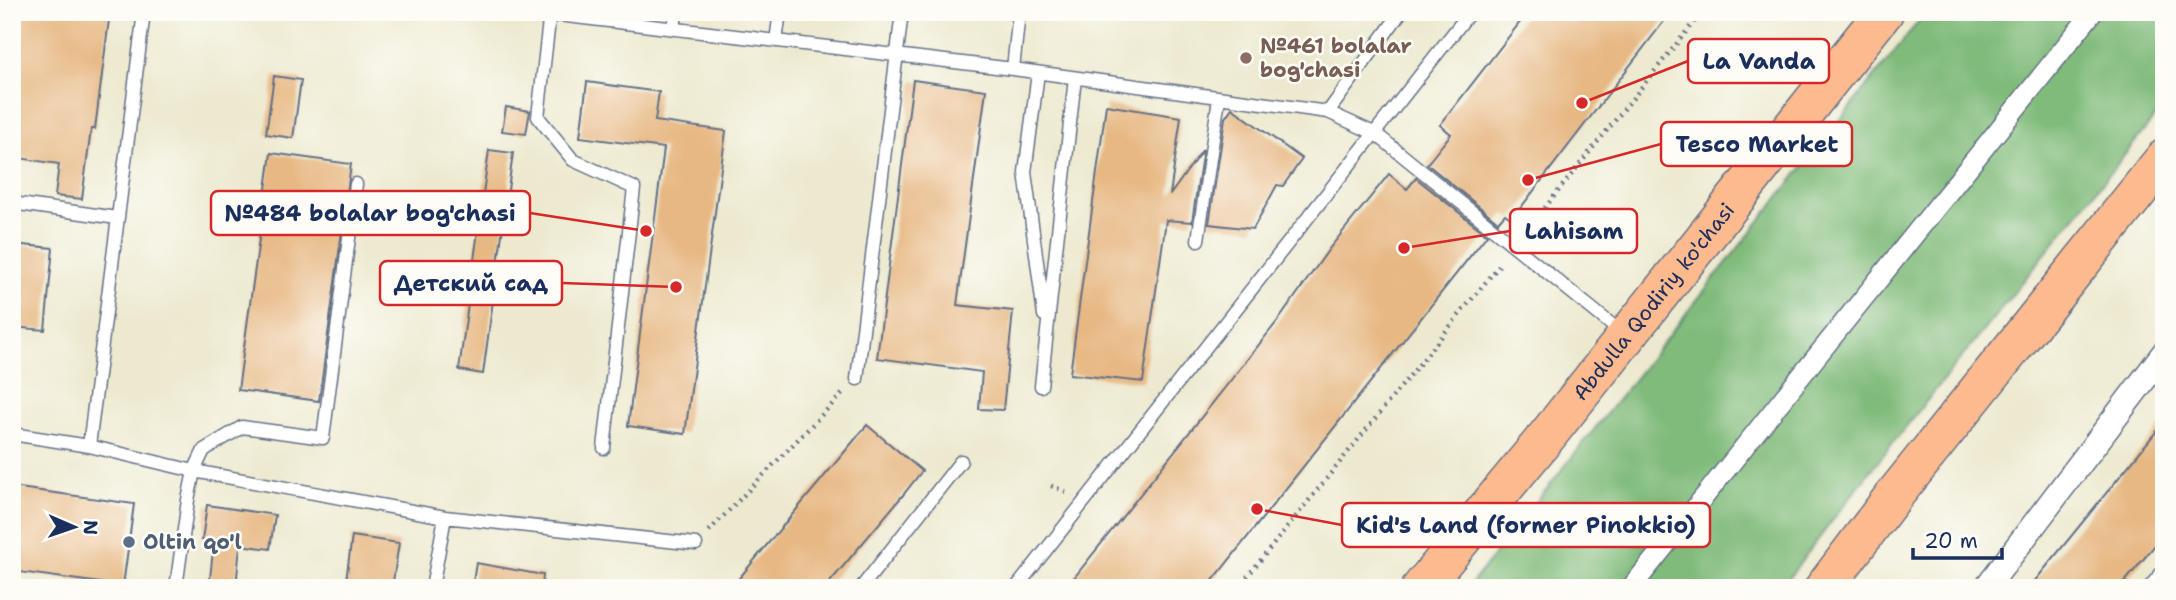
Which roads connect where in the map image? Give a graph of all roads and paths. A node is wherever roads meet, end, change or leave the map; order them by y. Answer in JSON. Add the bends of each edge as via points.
{"nodes":[{"id":1,"x":144,"y":12,"type":"edge"},
{"id":2,"x":533,"y":12,"type":"edge"},
{"id":3,"x":676,"y":12,"type":"edge"},
{"id":4,"x":780,"y":12,"type":"edge"},
{"id":5,"x":902,"y":12,"type":"edge"},
{"id":6,"x":1019,"y":12,"type":"edge"},
{"id":7,"x":1401,"y":12,"type":"edge"},
{"id":8,"x":1470,"y":12,"type":"edge"},
{"id":9,"x":1702,"y":12,"type":"edge"},
{"id":10,"x":1884,"y":12,"type":"edge"},
{"id":11,"x":2093,"y":12,"type":"edge"},
{"id":12,"x":550,"y":13,"type":"edge"},
{"id":13,"x":674,"y":29,"type":"junction"},
{"id":14,"x":776,"y":41,"type":"junction"},
{"id":15,"x":897,"y":57,"type":"junction"},
{"id":16,"x":1013,"y":69,"type":"junction"},
{"id":17,"x":1038,"y":73,"type":"junction"},
{"id":18,"x":1075,"y":78,"type":"junction"},
{"id":19,"x":1219,"y":98,"type":"junction"},
{"id":20,"x":1328,"y":111,"type":"junction"},
{"id":21,"x":1376,"y":134,"type":"junction"},
{"id":22,"x":2164,"y":159,"type":"edge"},
{"id":23,"x":356,"y":184,"type":"dead end"},
{"id":24,"x":12,"y":203,"type":"edge"},
{"id":25,"x":117,"y":218,"type":"junction"},
{"id":26,"x":1198,"y":240,"type":"dead end"},
{"id":27,"x":1515,"y":245,"type":"junction"},
{"id":28,"x":1046,"y":333,"type":"junction"},
{"id":29,"x":1626,"y":337,"type":"junction"},
{"id":30,"x":2164,"y":353,"type":"edge"},
{"id":31,"x":857,"y":379,"type":"joint"},
{"id":32,"x":1041,"y":386,"type":"dead end"},
{"id":33,"x":12,"y":433,"type":"edge"},
{"id":34,"x":89,"y":446,"type":"junction"},
{"id":35,"x":604,"y":448,"type":"dead end"},
{"id":36,"x":961,"y":461,"type":"dead end"},
{"id":37,"x":194,"y":471,"type":"junction"},
{"id":38,"x":445,"y":517,"type":"junction"},
{"id":39,"x":696,"y":544,"type":"joint"},
{"id":40,"x":2164,"y":569,"type":"edge"},
{"id":41,"x":176,"y":588,"type":"edge"},
{"id":42,"x":432,"y":588,"type":"edge"},
{"id":43,"x":861,"y":588,"type":"edge"},
{"id":44,"x":1016,"y":588,"type":"edge"},
{"id":45,"x":1238,"y":588,"type":"edge"},
{"id":46,"x":1421,"y":588,"type":"edge"},
{"id":47,"x":1631,"y":588,"type":"edge"},
{"id":48,"x":1824,"y":588,"type":"edge"},
{"id":49,"x":1986,"y":588,"type":"edge"},
{"id":50,"x":2149,"y":588,"type":"edge"}],
"edges":[{"from":1,"to":25,"type":"lane"},
{"from":2,"to":12,"type":"lane"},
{"from":3,"to":13,"type":"lane"},
{"from":4,"to":14,"type":"lane"},
{"from":5,"to":15,"type":"lane"},
{"from":6,"to":16,"type":"lane"},
{"from":7,"to":20,"type":"lane"},
{"from":8,"to":21,"type":"lane"},
{"from":9,"to":27,"type":"path"},
{"from":10,"to":29,"type":"main road","name":"Abdulla Qodiriy ko'chasi"},
{"from":11,"to":47,"type":"street"},
{"from":12,"to":13,"type":"lane"},
{"from":12,"to":35,"type":"lane","via":[[538,117],[573,160],[634,188]]},
{"from":13,"to":14,"type":"lane"},
{"from":14,"to":15,"type":"lane"},
{"from":15,"to":16,"type":"lane"},
{"from":15,"to":31,"type":"lane"},
{"from":16,"to":17,"type":"lane"},
{"from":17,"to":18,"type":"lane"},
{"from":17,"to":28,"type":"lane","via":[[1024,173]]},
{"from":18,"to":19,"type":"lane"},
{"from":18,"to":28,"type":"lane"},
{"from":19,"to":20,"type":"lane"},
{"from":19,"to":26,"type":"lane"},
{"from":20,"to":21,"type":"lane"},
{"from":21,"to":27,"type":"lane"},
{"from":21,"to":44,"type":"lane"},
{"from":22,"to":48,"type":"main road"},
{"from":23,"to":37,"type":"lane","via":[[323,438],[242,427],[204,450]]},
{"from":24,"to":25,"type":"lane"},
{"from":25,"to":34,"type":"lane"},
{"from":27,"to":29,"type":"lane"},
{"from":27,"to":45,"type":"path"},
{"from":28,"to":32,"type":"lane"},
{"from":29,"to":46,"type":"main road","name":"Abdulla Qodiriy ko'chasi"},
{"from":30,"to":49,"type":"street"},
{"from":31,"to":39,"type":"path"},
{"from":33,"to":34,"type":"lane"},
{"from":34,"to":37,"type":"lane"},
{"from":36,"to":43,"type":"lane"},
{"from":37,"to":38,"type":"lane"},
{"from":37,"to":41,"type":"lane"},
{"from":38,"to":39,"type":"lane"},
{"from":38,"to":42,"type":"lane"},
{"from":40,"to":50,"type":"lane"}]}
